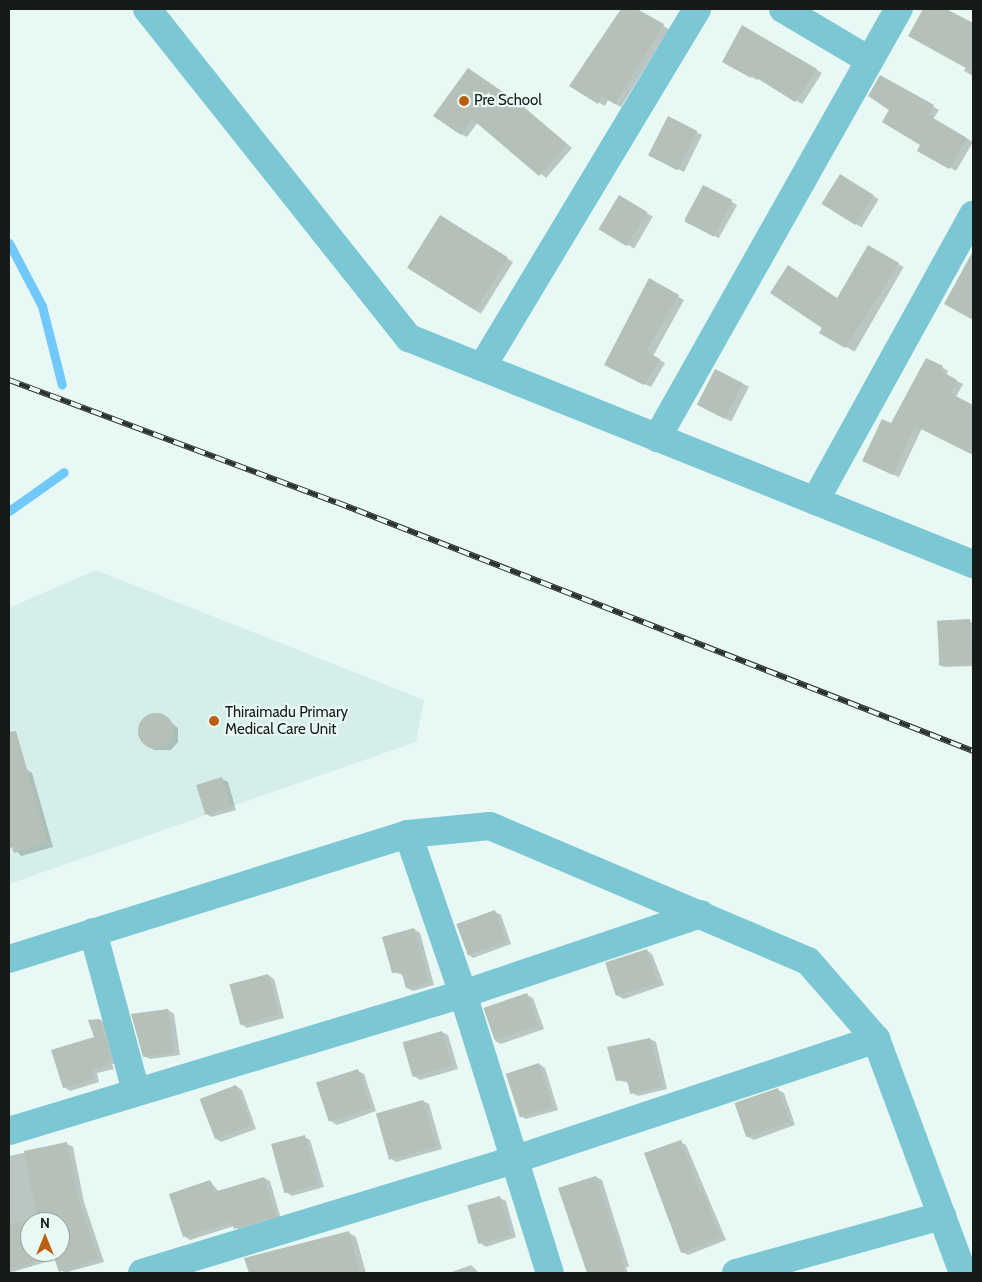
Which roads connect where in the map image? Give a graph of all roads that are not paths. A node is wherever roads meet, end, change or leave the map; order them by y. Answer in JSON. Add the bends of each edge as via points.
{"nodes":[{"id":1,"x":147,"y":9,"type":"edge"},
{"id":2,"x":697,"y":9,"type":"edge"},
{"id":3,"x":783,"y":9,"type":"edge"},
{"id":4,"x":899,"y":9,"type":"edge"},
{"id":5,"x":869,"y":60,"type":"junction"},
{"id":6,"x":973,"y":215,"type":"edge"},
{"id":7,"x":482,"y":367,"type":"junction"},
{"id":8,"x":657,"y":438,"type":"junction"},
{"id":9,"x":815,"y":501,"type":"junction"},
{"id":10,"x":969,"y":554,"type":"edge"},
{"id":11,"x":408,"y":834,"type":"junction"},
{"id":12,"x":701,"y":914,"type":"junction"},
{"id":13,"x":94,"y":932,"type":"junction"},
{"id":14,"x":9,"y":959,"type":"edge"},
{"id":15,"x":463,"y":994,"type":"junction"},
{"id":16,"x":876,"y":1039,"type":"junction"},
{"id":17,"x":136,"y":1091,"type":"junction"},
{"id":18,"x":9,"y":1131,"type":"edge"},
{"id":19,"x":513,"y":1160,"type":"junction"},
{"id":20,"x":942,"y":1216,"type":"junction"},
{"id":21,"x":142,"y":1273,"type":"edge"},
{"id":22,"x":550,"y":1273,"type":"edge"},
{"id":23,"x":736,"y":1273,"type":"edge"},
{"id":24,"x":963,"y":1273,"type":"edge"}],
"edges":[{"from":1,"to":7,"type":"street","via":[[409,338]]},
{"from":2,"to":7,"type":"street"},
{"from":3,"to":5,"type":"street"},
{"from":4,"to":5,"type":"street"},
{"from":5,"to":8,"type":"street"},
{"from":6,"to":9,"type":"street"},
{"from":7,"to":8,"type":"street"},
{"from":8,"to":9,"type":"street"},
{"from":9,"to":10,"type":"street"},
{"from":11,"to":12,"type":"street","via":[[490,826]]},
{"from":11,"to":13,"type":"street"},
{"from":11,"to":15,"type":"street"},
{"from":12,"to":15,"type":"street"},
{"from":12,"to":16,"type":"street","via":[[808,961]]},
{"from":13,"to":14,"type":"street"},
{"from":13,"to":17,"type":"street"},
{"from":15,"to":17,"type":"street"},
{"from":15,"to":19,"type":"street"},
{"from":16,"to":19,"type":"street"},
{"from":16,"to":20,"type":"street"},
{"from":17,"to":18,"type":"street"},
{"from":19,"to":21,"type":"street"},
{"from":19,"to":22,"type":"street"},
{"from":20,"to":23,"type":"street"},
{"from":20,"to":24,"type":"street"}]}
